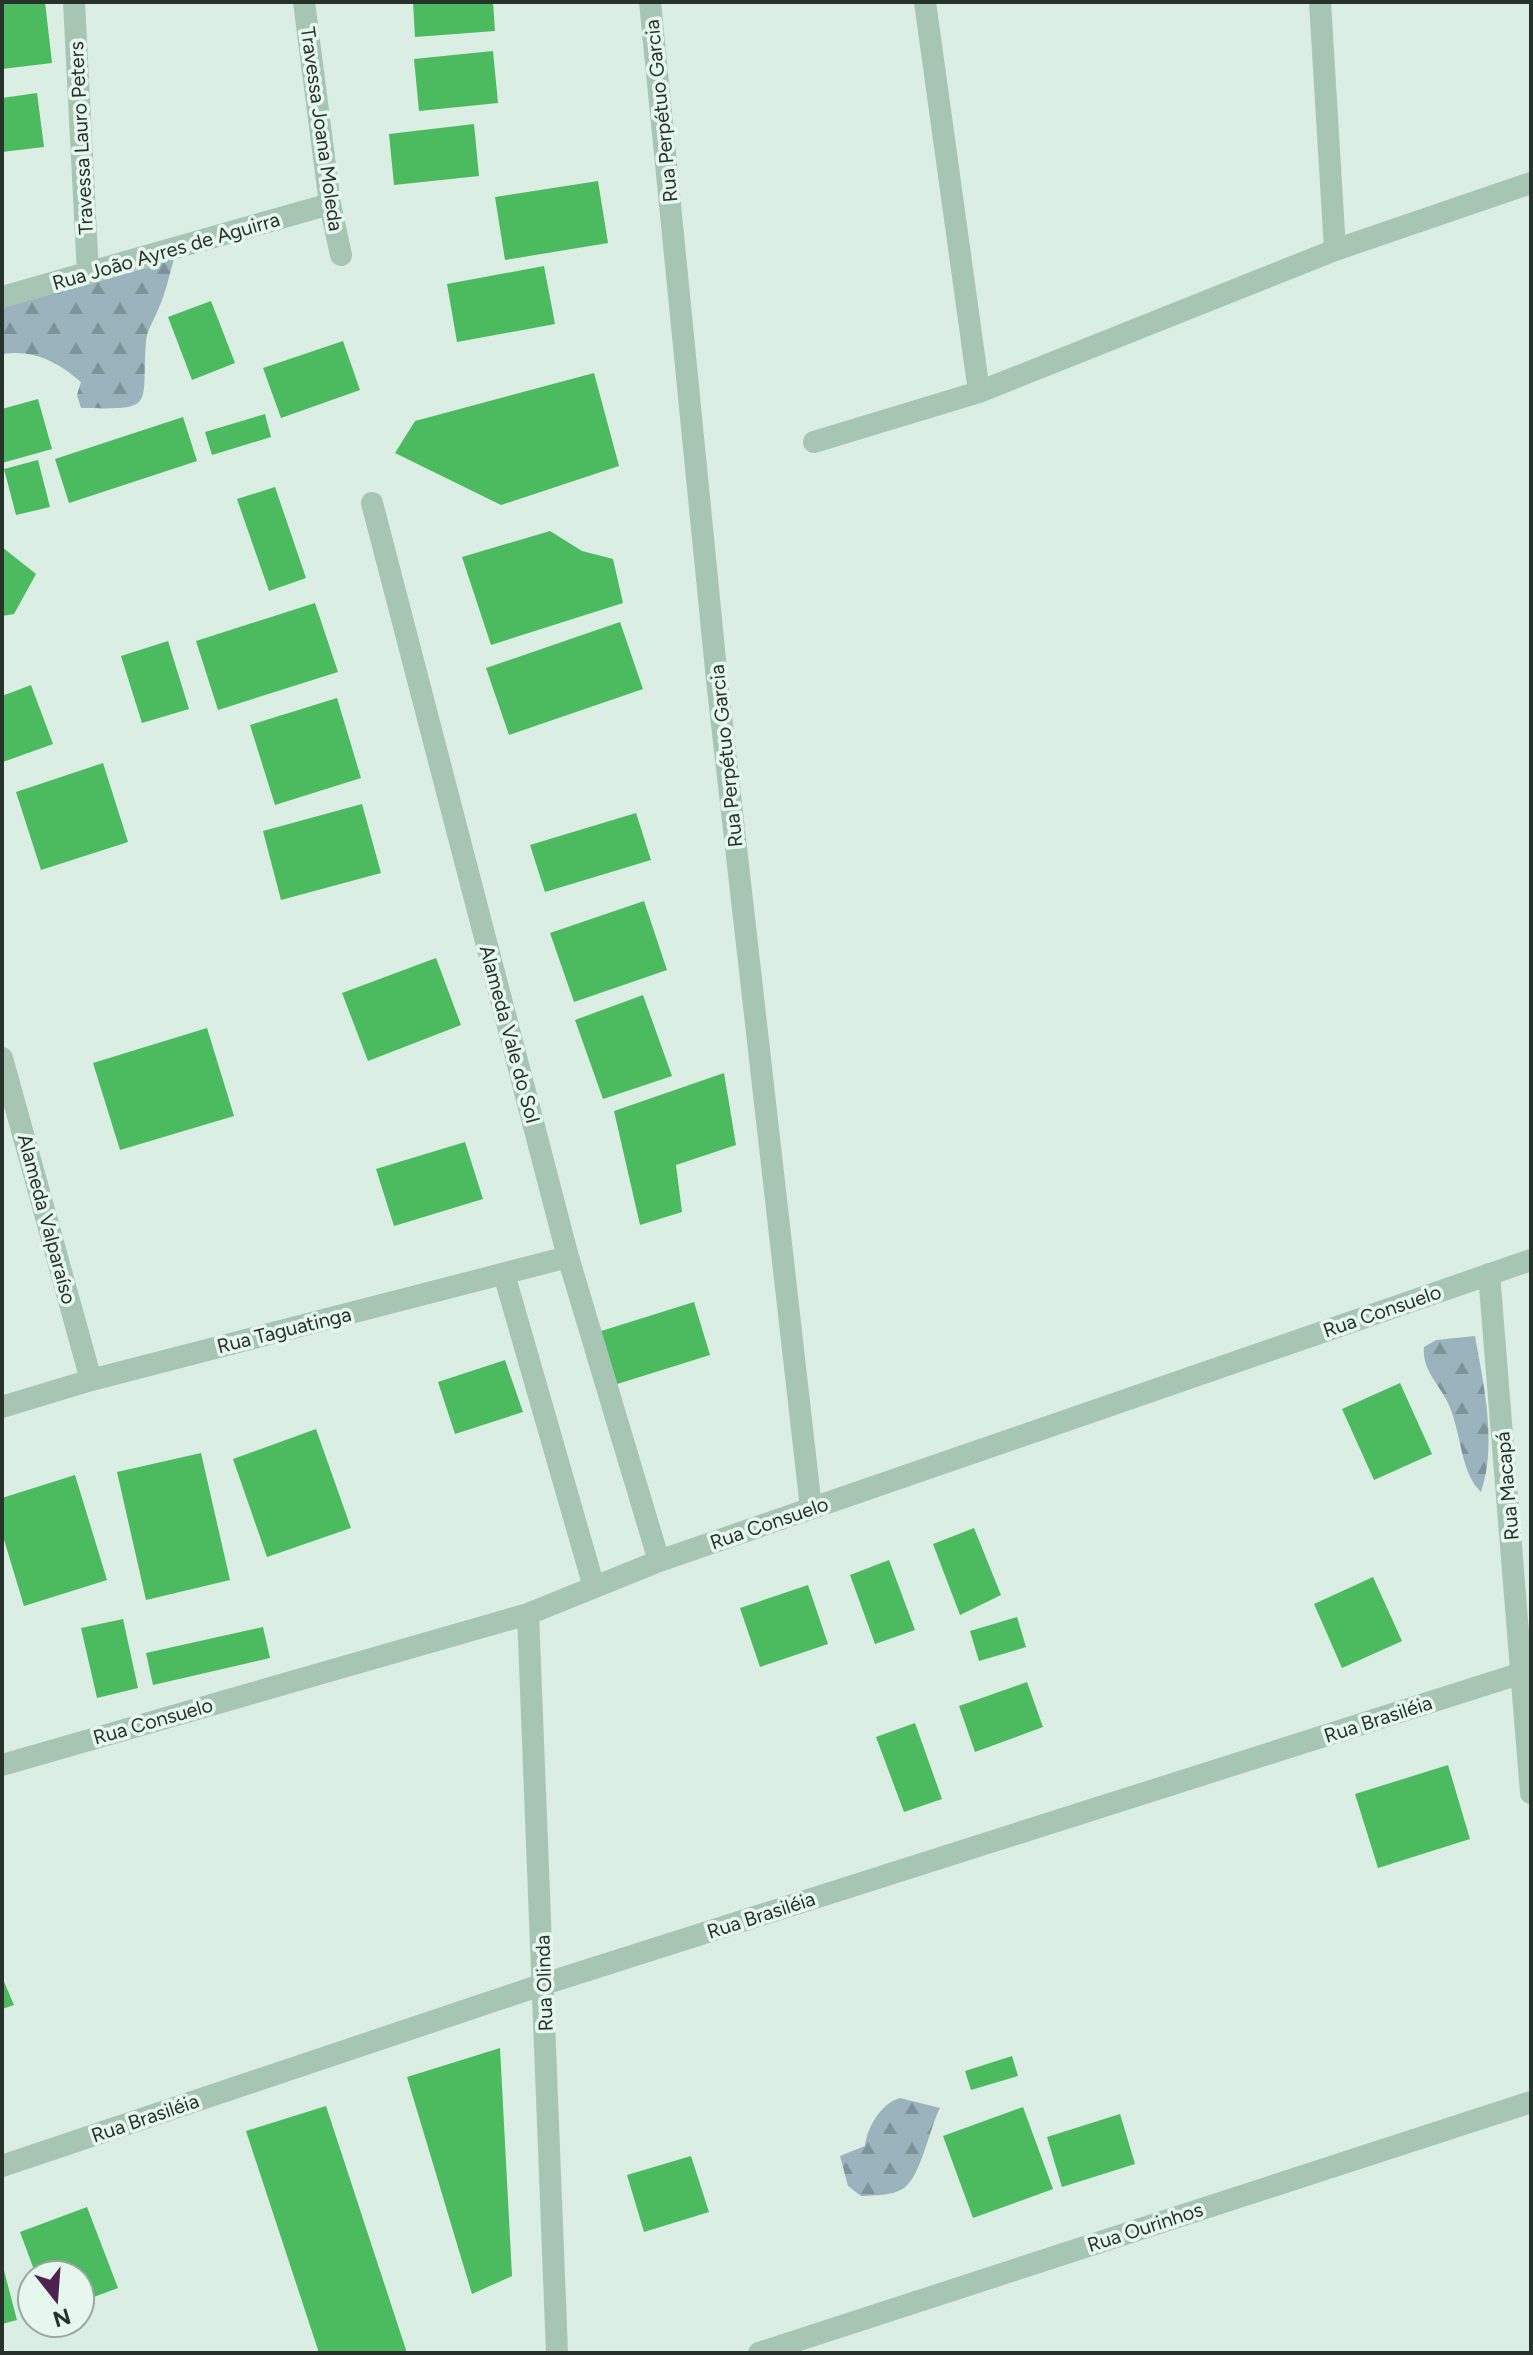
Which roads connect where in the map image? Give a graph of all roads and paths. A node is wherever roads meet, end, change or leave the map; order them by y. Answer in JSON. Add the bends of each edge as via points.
{"nodes":[{"id":1,"x":74,"y":2,"type":"edge"},
{"id":2,"x":304,"y":2,"type":"edge"},
{"id":3,"x":650,"y":2,"type":"edge"},
{"id":4,"x":925,"y":2,"type":"edge"},
{"id":5,"x":1320,"y":2,"type":"edge"},
{"id":6,"x":1531,"y":183,"type":"edge"},
{"id":7,"x":330,"y":204,"type":"junction"},
{"id":8,"x":1335,"y":250,"type":"junction"},
{"id":9,"x":341,"y":255,"type":"dead end"},
{"id":10,"x":88,"y":274,"type":"junction"},
{"id":11,"x":2,"y":297,"type":"edge"},
{"id":12,"x":979,"y":392,"type":"junction"},
{"id":13,"x":814,"y":442,"type":"dead end"},
{"id":14,"x":372,"y":503,"type":"dead end"},
{"id":15,"x":2,"y":1058,"type":"edge"},
{"id":16,"x":568,"y":1257,"type":"junction"},
{"id":17,"x":1531,"y":1260,"type":"edge"},
{"id":18,"x":504,"y":1274,"type":"junction"},
{"id":19,"x":1489,"y":1274,"type":"junction"},
{"id":20,"x":91,"y":1380,"type":"junction"},
{"id":21,"x":2,"y":1407,"type":"edge"},
{"id":22,"x":811,"y":1508,"type":"junction"},
{"id":23,"x":659,"y":1561,"type":"junction"},
{"id":24,"x":594,"y":1587,"type":"junction"},
{"id":25,"x":528,"y":1614,"type":"junction"},
{"id":26,"x":1522,"y":1673,"type":"junction"},
{"id":27,"x":2,"y":1765,"type":"edge"},
{"id":28,"x":1531,"y":1793,"type":"edge"},
{"id":29,"x":544,"y":1984,"type":"junction"},
{"id":30,"x":1531,"y":2102,"type":"edge"},
{"id":31,"x":2,"y":2166,"type":"edge"},
{"id":32,"x":557,"y":2353,"type":"edge"},
{"id":33,"x":759,"y":2353,"type":"edge"}],
"edges":[{"from":1,"to":10,"type":"street","name":"Travessa Lauro Peters"},
{"from":2,"to":7,"type":"street","name":"Travessa Joana Moleda"},
{"from":3,"to":22,"type":"street","name":"Rua Perpétuo Garcia","via":[[717,680]]},
{"from":4,"to":12,"type":"street"},
{"from":5,"to":8,"type":"street"},
{"from":6,"to":8,"type":"street"},
{"from":7,"to":9,"type":"street","name":"Travessa Joana Moleda"},
{"from":7,"to":10,"type":"street","name":"Rua João Ayres de Aguirra"},
{"from":8,"to":12,"type":"street"},
{"from":10,"to":11,"type":"street","name":"Rua João Ayres de Aguirra"},
{"from":12,"to":13,"type":"street"},
{"from":14,"to":16,"type":"street","name":"Alameda Vale do Sol"},
{"from":15,"to":20,"type":"street","name":"Alameda Valparaíso"},
{"from":16,"to":18,"type":"street","name":"Rua Taguatinga"},
{"from":16,"to":23,"type":"street","name":"Alameda Vale do Sol"},
{"from":17,"to":19,"type":"street","name":"Rua Consuelo"},
{"from":18,"to":20,"type":"street","name":"Rua Taguatinga"},
{"from":18,"to":24,"type":"street"},
{"from":19,"to":22,"type":"street","name":"Rua Consuelo"},
{"from":19,"to":26,"type":"street","name":"Rua Macapá"},
{"from":20,"to":21,"type":"street","name":"Rua Taguatinga"},
{"from":22,"to":23,"type":"street","name":"Rua Consuelo"},
{"from":23,"to":24,"type":"street","name":"Rua Consuelo"},
{"from":24,"to":25,"type":"street","name":"Rua Consuelo"},
{"from":25,"to":27,"type":"street","name":"Rua Consuelo"},
{"from":25,"to":29,"type":"street","name":"Rua Olinda"},
{"from":26,"to":28,"type":"street","name":"Rua Macapá"},
{"from":26,"to":29,"type":"street","name":"Rua Brasiléia"},
{"from":29,"to":31,"type":"street","name":"Rua Brasiléia"},
{"from":29,"to":32,"type":"street","name":"Rua Olinda"},
{"from":30,"to":33,"type":"street","name":"Rua Ourinhos"}]}
